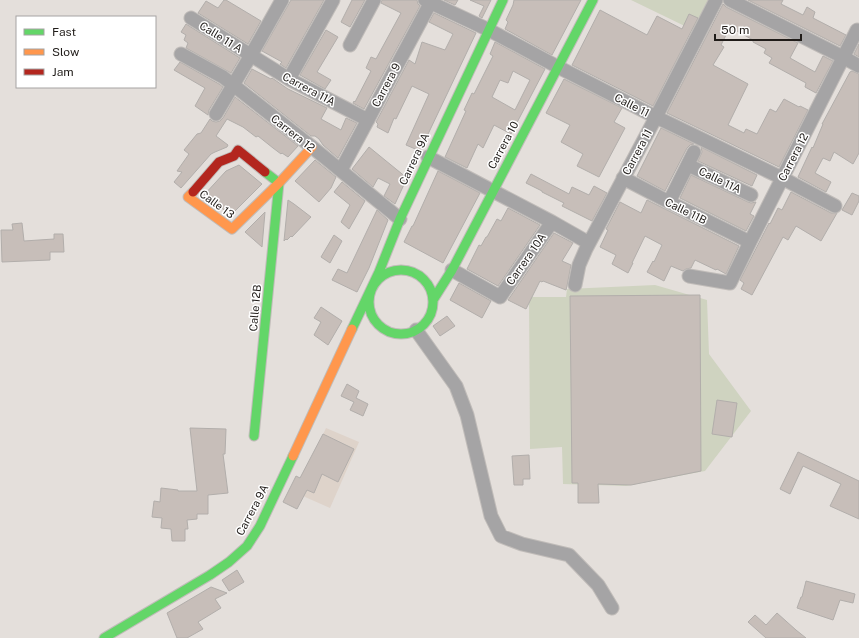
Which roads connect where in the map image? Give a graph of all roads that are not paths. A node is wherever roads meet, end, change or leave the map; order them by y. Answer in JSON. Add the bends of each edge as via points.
{"nodes":[{"id":1,"x":282,"y":0,"type":"edge"},
{"id":2,"x":333,"y":0,"type":"edge"},
{"id":3,"x":374,"y":0,"type":"edge"},
{"id":4,"x":503,"y":0,"type":"edge"},
{"id":5,"x":593,"y":0,"type":"edge"},
{"id":6,"x":716,"y":0,"type":"edge"},
{"id":7,"x":730,"y":0,"type":"edge"},
{"id":8,"x":429,"y":1,"type":"edge"},
{"id":9,"x":191,"y":18,"type":"dead end"},
{"id":10,"x":490,"y":30,"type":"junction"},
{"id":11,"x":857,"y":30,"type":"dead end"},
{"id":12,"x":350,"y":44,"type":"dead end"},
{"id":13,"x":181,"y":54,"type":"dead end"},
{"id":14,"x":251,"y":55,"type":"junction"},
{"id":15,"x":843,"y":57,"type":"junction"},
{"id":16,"x":859,"y":66,"type":"edge"},
{"id":17,"x":558,"y":68,"type":"junction"},
{"id":18,"x":289,"y":79,"type":"junction"},
{"id":19,"x":233,"y":86,"type":"junction"},
{"id":20,"x":216,"y":114,"type":"dead end"},
{"id":21,"x":656,"y":117,"type":"junction"},
{"id":22,"x":368,"y":120,"type":"junction"},
{"id":23,"x":312,"y":147,"type":"junction"},
{"id":24,"x":694,"y":152,"type":"dead end"},
{"id":25,"x":428,"y":157,"type":"junction"},
{"id":26,"x":688,"y":164,"type":"junction"},
{"id":27,"x":341,"y":170,"type":"junction"},
{"id":28,"x":623,"y":178,"type":"junction"},
{"id":29,"x":782,"y":178,"type":"junction"},
{"id":30,"x":279,"y":183,"type":"junction"},
{"id":31,"x":493,"y":191,"type":"junction"},
{"id":32,"x":751,"y":195,"type":"dead end"},
{"id":33,"x":669,"y":202,"type":"junction"},
{"id":34,"x":835,"y":206,"type":"dead end"},
{"id":35,"x":400,"y":219,"type":"junction"},
{"id":36,"x":552,"y":222,"type":"junction"},
{"id":37,"x":750,"y":242,"type":"junction"},
{"id":38,"x":589,"y":243,"type":"junction"},
{"id":39,"x":452,"y":270,"type":"junction"},
{"id":40,"x":689,"y":276,"type":"dead end"},
{"id":41,"x":575,"y":285,"type":"dead end"},
{"id":42,"x":372,"y":286,"type":"junction"},
{"id":43,"x":433,"y":300,"type":"junction"},
{"id":44,"x":370,"y":325,"type":"junction"},
{"id":45,"x":416,"y":330,"type":"junction"},
{"id":46,"x":351,"y":331,"type":"junction"},
{"id":47,"x":254,"y":436,"type":"dead end"},
{"id":48,"x":612,"y":608,"type":"dead end"},
{"id":49,"x":104,"y":638,"type":"edge"}],
"edges":[{"from":1,"to":14,"type":"street"},
{"from":2,"to":18,"type":"street"},
{"from":3,"to":12,"type":"street"},
{"from":4,"to":10,"type":"main road","name":"Carrera 9A"},
{"from":5,"to":17,"type":"main road","name":"Carrera 10"},
{"from":6,"to":21,"type":"street","name":"Carrera 11"},
{"from":7,"to":15,"type":"street"},
{"from":8,"to":10,"type":"street","name":"Calle 11"},
{"from":8,"to":22,"type":"street","name":"Carrera 9"},
{"from":9,"to":14,"type":"street","name":"Calle 11 A"},
{"from":10,"to":17,"type":"street","name":"Calle 11"},
{"from":10,"to":25,"type":"main road","name":"Carrera 9A"},
{"from":11,"to":15,"type":"street","name":"Carrera 12"},
{"from":13,"to":19,"type":"street","name":"Carrera 12","via":[[223,77]]},
{"from":14,"to":18,"type":"street","name":"Carrera 11A"},
{"from":14,"to":19,"type":"street"},
{"from":15,"to":16,"type":"street"},
{"from":15,"to":29,"type":"street","name":"Carrera 12"},
{"from":17,"to":21,"type":"street","name":"Calle 11"},
{"from":17,"to":31,"type":"main road","name":"Carrera 10"},
{"from":18,"to":22,"type":"street","name":"Carrera 11A"},
{"from":19,"to":20,"type":"street"},
{"from":19,"to":23,"type":"street","name":"Carrera 12"},
{"from":21,"to":28,"type":"street","name":"Carrera 11"},
{"from":21,"to":29,"type":"street","name":"Calle 11"},
{"from":22,"to":27,"type":"street","name":"Carrera 9"},
{"from":23,"to":27,"type":"street","name":"Carrera 12"},
{"from":23,"to":30,"type":"main road"},
{"from":24,"to":26,"type":"street"},
{"from":25,"to":31,"type":"street"},
{"from":25,"to":35,"type":"main road","name":"Carrera 9A"},
{"from":26,"to":32,"type":"street","name":"Calle 11A"},
{"from":26,"to":33,"type":"street"},
{"from":27,"to":35,"type":"street","name":"Carrera 12"},
{"from":28,"to":33,"type":"street","name":"Calle 11B"},
{"from":28,"to":38,"type":"street","name":"Carrera 11"},
{"from":29,"to":34,"type":"street","name":"Calle 11"},
{"from":29,"to":37,"type":"street","name":"Carrera 12"},
{"from":30,"to":30,"type":"main road","name":"Calle 13","via":[[232,229],[188,198],[219,162],[234,156],[238,150]]},
{"from":30,"to":47,"type":"main road","name":"Calle 12B"},
{"from":31,"to":36,"type":"street"},
{"from":31,"to":39,"type":"main road","name":"Carrera 10"},
{"from":33,"to":37,"type":"street","name":"Calle 11B"},
{"from":35,"to":42,"type":"main road","name":"Carrera 9A"},
{"from":36,"to":38,"type":"street"},
{"from":36,"to":39,"type":"street","name":"Carrera 10A","via":[[500,297]]},
{"from":37,"to":40,"type":"street","name":"Carrera 12","via":[[730,283]]},
{"from":38,"to":41,"type":"street","name":"Carrera 11","via":[[579,265]]},
{"from":39,"to":43,"type":"main road","name":"Carrera 10"},
{"from":42,"to":43,"type":"main road","via":[[388,272],[408,270],[426,281]]},
{"from":42,"to":44,"type":"main road","via":[[368,305],[371,314]]},
{"from":42,"to":46,"type":"main road","name":"Carrera 9A"},
{"from":43,"to":45,"type":"main road","via":[[429,318]]},
{"from":44,"to":45,"type":"main road","via":[[394,333],[406,334]]},
{"from":44,"to":46,"type":"main road"},
{"from":45,"to":48,"type":"street","via":[[456,386],[467,415],[491,516],[502,536],[522,544],[569,555],[598,585]]},
{"from":46,"to":49,"type":"main road","name":"Carrera 9A","via":[[260,526],[247,546],[210,575]]}]}
